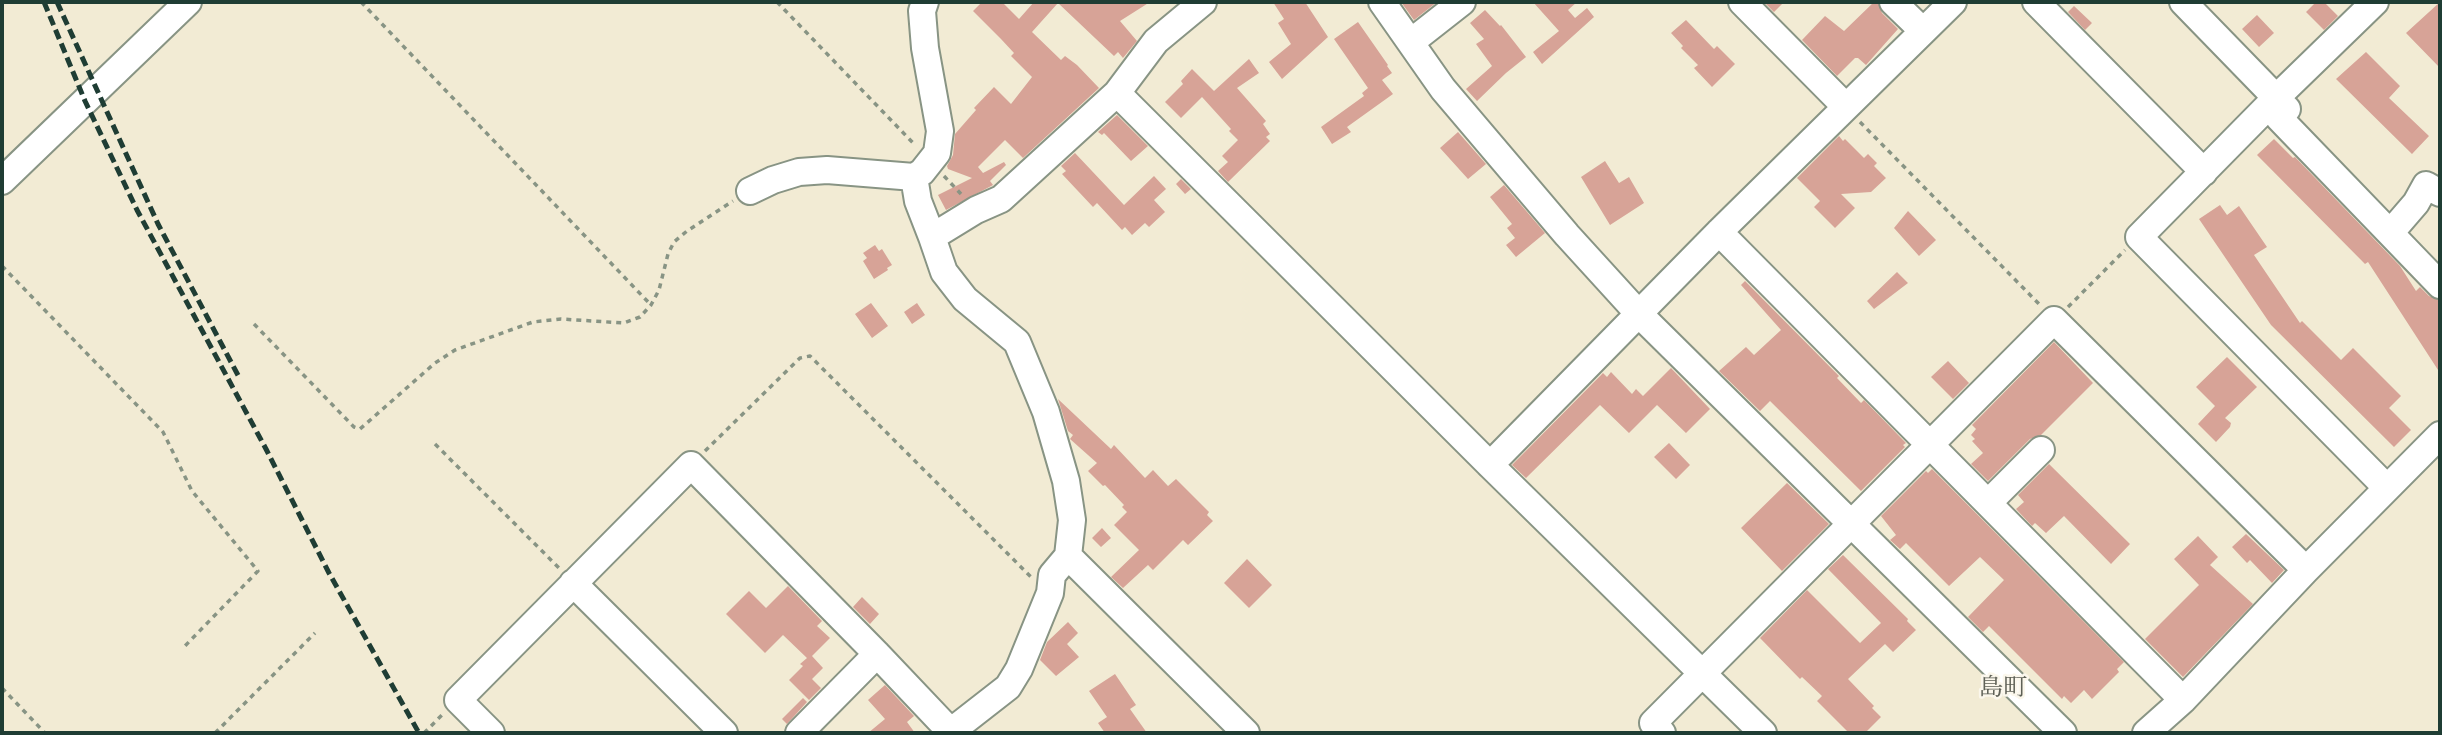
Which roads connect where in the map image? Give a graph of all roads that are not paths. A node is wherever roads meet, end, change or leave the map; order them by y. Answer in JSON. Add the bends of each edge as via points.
{"nodes":[{"id":1,"x":188,"y":2,"type":"edge"},
{"id":2,"x":925,"y":2,"type":"edge"},
{"id":3,"x":1203,"y":2,"type":"edge"},
{"id":4,"x":1382,"y":2,"type":"edge"},
{"id":5,"x":1462,"y":2,"type":"edge"},
{"id":6,"x":1742,"y":2,"type":"edge"},
{"id":7,"x":1893,"y":2,"type":"edge"},
{"id":8,"x":1953,"y":2,"type":"edge"},
{"id":9,"x":2036,"y":2,"type":"edge"},
{"id":10,"x":2183,"y":2,"type":"edge"},
{"id":11,"x":2359,"y":8,"type":"edge"},
{"id":12,"x":1923,"y":31,"type":"junction"},
{"id":13,"x":1410,"y":42,"type":"junction"},
{"id":14,"x":1117,"y":93,"type":"junction"},
{"id":15,"x":2275,"y":99,"type":"junction"},
{"id":16,"x":1846,"y":107,"type":"junction"},
{"id":17,"x":923,"y":170,"type":"junction"},
{"id":18,"x":2204,"y":172,"type":"junction"},
{"id":19,"x":2,"y":181,"type":"edge"},
{"id":20,"x":750,"y":191,"type":"road end"},
{"id":21,"x":2440,"y":193,"type":"edge"},
{"id":22,"x":1718,"y":232,"type":"junction"},
{"id":23,"x":2391,"y":232,"type":"junction"},
{"id":24,"x":932,"y":237,"type":"junction"},
{"id":25,"x":2440,"y":285,"type":"edge"},
{"id":26,"x":1639,"y":314,"type":"junction"},
{"id":27,"x":2440,"y":435,"type":"edge"},
{"id":28,"x":1931,"y":446,"type":"junction"},
{"id":29,"x":2041,"y":450,"type":"dead end"},
{"id":30,"x":1490,"y":465,"type":"junction"},
{"id":31,"x":2387,"y":488,"type":"junction"},
{"id":32,"x":1987,"y":503,"type":"junction"},
{"id":33,"x":1850,"y":525,"type":"junction"},
{"id":34,"x":1068,"y":556,"type":"junction"},
{"id":35,"x":2306,"y":570,"type":"junction"},
{"id":36,"x":573,"y":583,"type":"junction"},
{"id":37,"x":877,"y":654,"type":"junction"},
{"id":38,"x":1704,"y":674,"type":"junction"},
{"id":39,"x":2183,"y":700,"type":"junction"},
{"id":40,"x":950,"y":732,"type":"edge"},
{"id":41,"x":491,"y":733,"type":"edge"},
{"id":42,"x":724,"y":733,"type":"edge"},
{"id":43,"x":799,"y":733,"type":"edge"},
{"id":44,"x":1246,"y":733,"type":"edge"},
{"id":45,"x":1662,"y":733,"type":"edge"},
{"id":46,"x":1763,"y":733,"type":"edge"},
{"id":47,"x":2063,"y":733,"type":"edge"},
{"id":48,"x":2146,"y":733,"type":"edge"}],
"edges":[{"from":1,"to":19,"type":"street"},
{"from":2,"to":17,"type":"street","via":[[925,48],[940,131],[937,153]]},
{"from":3,"to":14,"type":"street","via":[[1156,41]]},
{"from":4,"to":13,"type":"street"},
{"from":5,"to":13,"type":"street"},
{"from":6,"to":16,"type":"street"},
{"from":7,"to":12,"type":"street"},
{"from":8,"to":12,"type":"street"},
{"from":9,"to":18,"type":"street"},
{"from":10,"to":15,"type":"street"},
{"from":11,"to":15,"type":"street"},
{"from":12,"to":16,"type":"street"},
{"from":13,"to":26,"type":"street","via":[[1567,236]]},
{"from":14,"to":24,"type":"street","via":[[1002,199]]},
{"from":14,"to":30,"type":"street"},
{"from":15,"to":18,"type":"street"},
{"from":15,"to":23,"type":"street","via":[[2287,109],[2279,118]]},
{"from":16,"to":22,"type":"street"},
{"from":17,"to":20,"type":"street","via":[[799,172]]},
{"from":17,"to":24,"type":"street","via":[[918,201]]},
{"from":18,"to":31,"type":"street","via":[[2139,237]]},
{"from":21,"to":23,"type":"street","via":[[2426,185]]},
{"from":22,"to":26,"type":"street"},
{"from":22,"to":28,"type":"street"},
{"from":23,"to":25,"type":"street"},
{"from":24,"to":34,"type":"street","via":[[944,272],[965,299],[1017,342],[1046,412],[1066,481],[1072,520]]},
{"from":26,"to":30,"type":"street"},
{"from":26,"to":33,"type":"street"},
{"from":27,"to":31,"type":"street"},
{"from":28,"to":32,"type":"street"},
{"from":28,"to":33,"type":"street"},
{"from":28,"to":35,"type":"street","via":[[2054,320]]},
{"from":29,"to":32,"type":"street"},
{"from":30,"to":38,"type":"street"},
{"from":31,"to":35,"type":"street"},
{"from":32,"to":39,"type":"street"},
{"from":33,"to":38,"type":"street"},
{"from":33,"to":47,"type":"street"},
{"from":34,"to":40,"type":"street","via":[[1052,575],[1050,593],[1020,669],[1008,687]]},
{"from":34,"to":44,"type":"street"},
{"from":35,"to":39,"type":"street"},
{"from":36,"to":37,"type":"street","via":[[691,465]]},
{"from":36,"to":41,"type":"street","via":[[458,700]]},
{"from":36,"to":42,"type":"street"},
{"from":37,"to":40,"type":"street"},
{"from":37,"to":43,"type":"street"},
{"from":38,"to":45,"type":"street","via":[[1653,723]]},
{"from":38,"to":46,"type":"street"},
{"from":39,"to":48,"type":"street"}]}
